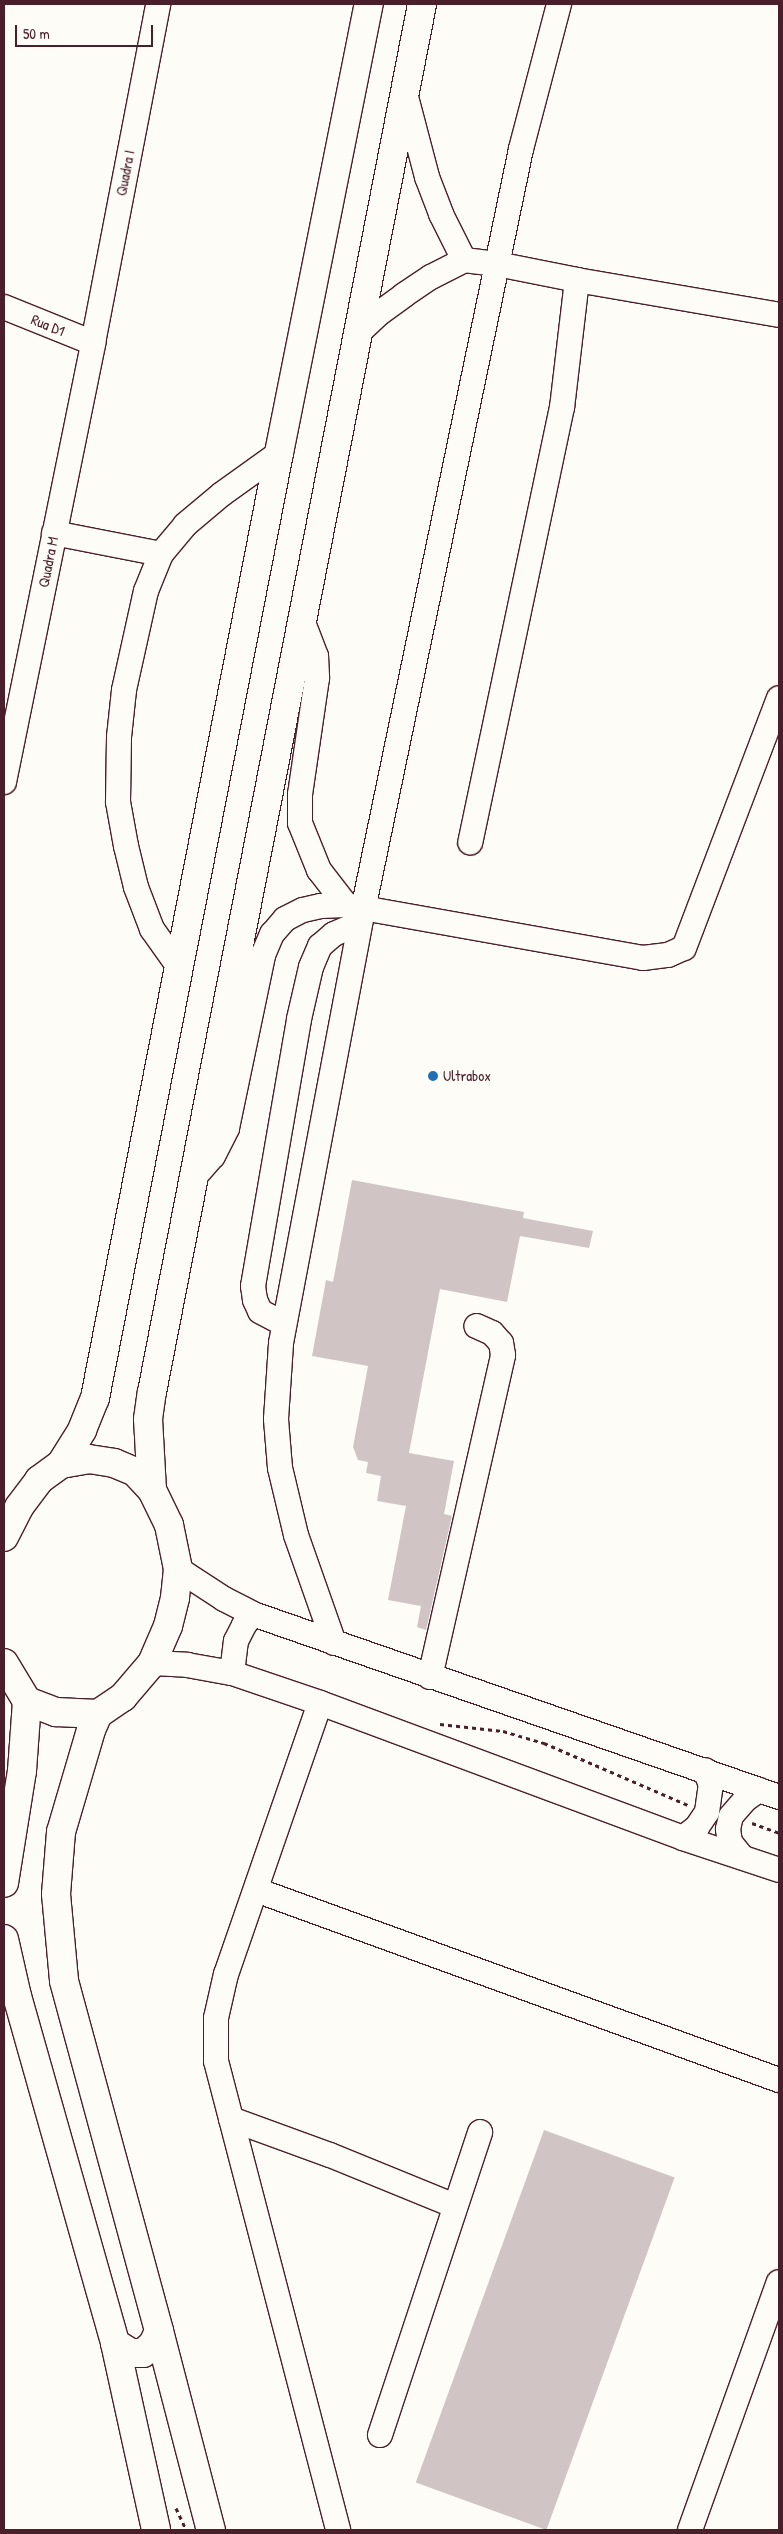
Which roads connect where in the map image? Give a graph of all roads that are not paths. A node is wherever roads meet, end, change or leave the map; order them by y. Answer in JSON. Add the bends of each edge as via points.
{"nodes":[{"id":1,"x":158,"y":4,"type":"edge"},
{"id":2,"x":369,"y":4,"type":"edge"},
{"id":3,"x":422,"y":4,"type":"edge"},
{"id":4,"x":559,"y":4,"type":"edge"},
{"id":5,"x":405,"y":90,"type":"junction"},
{"id":6,"x":464,"y":260,"type":"junction"},
{"id":7,"x":498,"y":264,"type":"junction"},
{"id":8,"x":577,"y":280,"type":"junction"},
{"id":9,"x":4,"y":307,"type":"edge"},
{"id":10,"x":779,"y":315,"type":"edge"},
{"id":11,"x":356,"y":335,"type":"junction"},
{"id":12,"x":93,"y":343,"type":"junction"},
{"id":13,"x":278,"y":453,"type":"junction"},
{"id":14,"x":54,"y":533,"type":"junction"},
{"id":15,"x":161,"y":554,"type":"junction"},
{"id":16,"x":301,"y":617,"type":"junction"},
{"id":17,"x":779,"y":698,"type":"edge"},
{"id":18,"x":4,"y":782,"type":"edge"},
{"id":19,"x":470,"y":842,"type":"dead end"},
{"id":20,"x":356,"y":912,"type":"junction"},
{"id":21,"x":178,"y":967,"type":"junction"},
{"id":22,"x":191,"y":1181,"type":"junction"},
{"id":23,"x":284,"y":1324,"type":"junction"},
{"id":24,"x":476,"y":1326,"type":"dead end"},
{"id":25,"x":61,"y":1464,"type":"junction"},
{"id":26,"x":152,"y":1490,"type":"junction"},
{"id":27,"x":4,"y":1538,"type":"edge"},
{"id":28,"x":178,"y":1569,"type":"junction"},
{"id":29,"x":253,"y":1614,"type":"junction"},
{"id":30,"x":334,"y":1643,"type":"junction"},
{"id":31,"x":152,"y":1663,"type":"junction"},
{"id":32,"x":4,"y":1664,"type":"edge"},
{"id":33,"x":232,"y":1673,"type":"junction"},
{"id":34,"x":430,"y":1676,"type":"junction"},
{"id":35,"x":27,"y":1701,"type":"junction"},
{"id":36,"x":320,"y":1703,"type":"junction"},
{"id":37,"x":98,"y":1714,"type":"junction"},
{"id":38,"x":705,"y":1770,"type":"junction"},
{"id":39,"x":769,"y":1794,"type":"edge"},
{"id":40,"x":683,"y":1838,"type":"junction"},
{"id":41,"x":742,"y":1857,"type":"junction"},
{"id":42,"x":779,"y":1870,"type":"edge"},
{"id":43,"x":4,"y":1884,"type":"edge"},
{"id":44,"x":256,"y":1890,"type":"junction"},
{"id":45,"x":4,"y":1939,"type":"edge"},
{"id":46,"x":10,"y":1997,"type":"edge"},
{"id":47,"x":779,"y":2080,"type":"edge"},
{"id":48,"x":231,"y":2119,"type":"junction"},
{"id":49,"x":480,"y":2132,"type":"dead end"},
{"id":50,"x":455,"y":2206,"type":"junction"},
{"id":51,"x":779,"y":2282,"type":"edge"},
{"id":52,"x":159,"y":2331,"type":"junction"},
{"id":53,"x":115,"y":2343,"type":"junction"},
{"id":54,"x":380,"y":2435,"type":"dead end"},
{"id":55,"x":156,"y":2530,"type":"edge"},
{"id":56,"x":211,"y":2530,"type":"edge"},
{"id":57,"x":338,"y":2530,"type":"edge"},
{"id":58,"x":690,"y":2530,"type":"edge"}],
"edges":[{"from":1,"to":12,"type":"street","name":"Quadra I"},
{"from":2,"to":13,"type":"main road"},
{"from":3,"to":5,"type":"main road"},
{"from":4,"to":7,"type":"street","via":[[522,149]]},
{"from":5,"to":6,"type":"street","via":[[427,177]]},
{"from":5,"to":11,"type":"main road"},
{"from":6,"to":7,"type":"street"},
{"from":6,"to":11,"type":"street","via":[[404,295]]},
{"from":7,"to":8,"type":"street"},
{"from":7,"to":20,"type":"street"},
{"from":8,"to":10,"type":"street"},
{"from":8,"to":19,"type":"street","via":[[562,407]]},
{"from":9,"to":12,"type":"street","name":"Rua D1"},
{"from":11,"to":16,"type":"main road"},
{"from":12,"to":14,"type":"street","name":"Quadra M"},
{"from":13,"to":15,"type":"street","via":[[185,525]]},
{"from":13,"to":21,"type":"main road"},
{"from":14,"to":15,"type":"street"},
{"from":14,"to":18,"type":"street","name":"Quadra M"},
{"from":15,"to":21,"type":"street","via":[[146,591],[124,690],[118,737],[118,802],[136,887],[152,928]]},
{"from":16,"to":20,"type":"street","via":[[316,656],[317,678],[300,794],[300,822],[319,870]]},
{"from":16,"to":22,"type":"main road"},
{"from":17,"to":20,"type":"street","via":[[684,948],[668,955],[643,958]]},
{"from":20,"to":22,"type":"street","via":[[321,906],[302,910],[285,919],[272,934],[263,955],[227,1128],[213,1156]]},
{"from":20,"to":23,"type":"street"},
{"from":20,"to":23,"type":"street","via":[[320,946],[311,968],[252,1286],[260,1311]]},
{"from":21,"to":25,"type":"main road","via":[[95,1398],[82,1430]]},
{"from":22,"to":26,"type":"main road","via":[[148,1419]]},
{"from":23,"to":30,"type":"street","via":[[276,1419],[280,1468],[296,1535]]},
{"from":24,"to":34,"type":"street","via":[[492,1333],[501,1344],[503,1355]]},
{"from":25,"to":26,"type":"main road","via":[[89,1459],[114,1463],[135,1472]]},
{"from":25,"to":27,"type":"main road","via":[[39,1480],[19,1507]]},
{"from":26,"to":28,"type":"main road","via":[[169,1525]]},
{"from":28,"to":29,"type":"street","via":[[224,1600]]},
{"from":28,"to":31,"type":"main road","via":[[168,1626]]},
{"from":29,"to":30,"type":"street"},
{"from":29,"to":33,"type":"street","via":[[236,1641]]},
{"from":30,"to":34,"type":"street"},
{"from":31,"to":33,"type":"street"},
{"from":31,"to":37,"type":"main road","via":[[123,1697]]},
{"from":32,"to":35,"type":"main road"},
{"from":33,"to":36,"type":"street"},
{"from":34,"to":38,"type":"street"},
{"from":35,"to":37,"type":"main road","via":[[56,1712]]},
{"from":35,"to":43,"type":"main road","via":[[22,1771]]},
{"from":36,"to":40,"type":"street"},
{"from":36,"to":44,"type":"street"},
{"from":37,"to":52,"type":"main road","via":[[61,1832],[56,1894],[64,1981]]},
{"from":38,"to":39,"type":"street"},
{"from":38,"to":40,"type":"street","via":[[711,1785],[707,1812],[697,1827]]},
{"from":39,"to":41,"type":"street","via":[[746,1799],[731,1816],[730,1842]]},
{"from":40,"to":41,"type":"street"},
{"from":41,"to":42,"type":"street"},
{"from":44,"to":47,"type":"street"},
{"from":44,"to":48,"type":"street","via":[[226,1974],[216,2018],[216,2061]]},
{"from":45,"to":46,"type":"main road"},
{"from":46,"to":53,"type":"main road"},
{"from":48,"to":50,"type":"street"},
{"from":48,"to":57,"type":"street"},
{"from":49,"to":50,"type":"street"},
{"from":50,"to":54,"type":"street"},
{"from":51,"to":58,"type":"street"},
{"from":52,"to":53,"type":"main road","via":[[154,2344],[143,2353],[131,2353]]},
{"from":52,"to":56,"type":"main road"},
{"from":53,"to":55,"type":"main road"}]}
